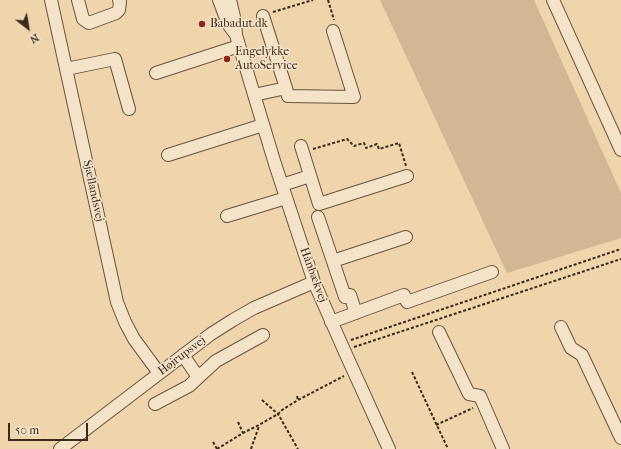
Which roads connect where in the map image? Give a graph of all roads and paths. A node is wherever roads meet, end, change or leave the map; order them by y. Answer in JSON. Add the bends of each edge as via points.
{"nodes":[{"id":1,"x":53,"y":0,"type":"edge"},
{"id":2,"x":78,"y":0,"type":"edge"},
{"id":3,"x":119,"y":0,"type":"edge"},
{"id":4,"x":219,"y":0,"type":"edge"},
{"id":5,"x":230,"y":0,"type":"edge"},
{"id":6,"x":328,"y":0,"type":"edge"},
{"id":7,"x":553,"y":0,"type":"edge"},
{"id":8,"x":263,"y":16,"type":"dead end"},
{"id":9,"x":333,"y":31,"type":"joint"},
{"id":10,"x":237,"y":40,"type":"junction"},
{"id":11,"x":66,"y":69,"type":"junction"},
{"id":12,"x":156,"y":73,"type":"dead end"},
{"id":13,"x":286,"y":88,"type":"junction"},
{"id":14,"x":254,"y":95,"type":"junction"},
{"id":15,"x":129,"y":109,"type":"dead end"},
{"id":16,"x":263,"y":125,"type":"junction"},
{"id":17,"x":302,"y":150,"type":"joint"},
{"id":18,"x":621,"y":150,"type":"edge"},
{"id":19,"x":168,"y":155,"type":"dead end"},
{"id":20,"x":310,"y":176,"type":"junction"},
{"id":21,"x":407,"y":176,"type":"joint"},
{"id":22,"x":282,"y":185,"type":"junction"},
{"id":23,"x":286,"y":198,"type":"junction"},
{"id":24,"x":227,"y":216,"type":"dead end"},
{"id":25,"x":318,"y":217,"type":"dead end"},
{"id":26,"x":406,"y":237,"type":"dead end"},
{"id":27,"x":621,"y":249,"type":"edge"},
{"id":28,"x":621,"y":259,"type":"edge"},
{"id":29,"x":333,"y":261,"type":"junction"},
{"id":30,"x":492,"y":272,"type":"dead end"},
{"id":31,"x":314,"y":282,"type":"junction"},
{"id":32,"x":356,"y":312,"type":"junction"},
{"id":33,"x":333,"y":327,"type":"junction"},
{"id":34,"x":561,"y":327,"type":"dead end"},
{"id":35,"x":439,"y":332,"type":"dead end"},
{"id":36,"x":263,"y":335,"type":"dead end"},
{"id":37,"x":344,"y":350,"type":"junction"},
{"id":38,"x":183,"y":355,"type":"junction"},
{"id":39,"x":353,"y":371,"type":"junction"},
{"id":40,"x":412,"y":372,"type":"dead end"},
{"id":41,"x":159,"y":373,"type":"junction"},
{"id":42,"x":198,"y":377,"type":"junction"},
{"id":43,"x":297,"y":396,"type":"dead end"},
{"id":44,"x":262,"y":400,"type":"dead end"},
{"id":45,"x":298,"y":400,"type":"junction"},
{"id":46,"x":483,"y":403,"type":"junction"},
{"id":47,"x":156,"y":404,"type":"dead end"},
{"id":48,"x":278,"y":414,"type":"junction"},
{"id":49,"x":238,"y":422,"type":"dead end"},
{"id":50,"x":259,"y":425,"type":"junction"},
{"id":51,"x":436,"y":425,"type":"junction"},
{"id":52,"x":243,"y":433,"type":"junction"},
{"id":53,"x":621,"y":438,"type":"edge"},
{"id":54,"x":213,"y":442,"type":"dead end"},
{"id":55,"x":60,"y":449,"type":"edge"},
{"id":56,"x":217,"y":449,"type":"edge"},
{"id":57,"x":251,"y":449,"type":"edge"},
{"id":58,"x":298,"y":449,"type":"edge"},
{"id":59,"x":389,"y":449,"type":"edge"},
{"id":60,"x":448,"y":449,"type":"edge"},
{"id":61,"x":504,"y":449,"type":"edge"}],
"edges":[{"from":1,"to":11,"type":"street","name":"Sjællandsvej"},
{"from":2,"to":3,"type":"street","via":[[83,19],[89,23],[120,10]]},
{"from":4,"to":10,"type":"street","name":"Hånbækvej"},
{"from":5,"to":10,"type":"street","name":"Hånbækvej","via":[[236,21]]},
{"from":6,"to":9,"type":"path","via":[[337,29]]},
{"from":7,"to":18,"type":"street"},
{"from":8,"to":13,"type":"street"},
{"from":9,"to":13,"type":"street","via":[[354,97],[288,96]]},
{"from":10,"to":12,"type":"street"},
{"from":10,"to":14,"type":"street","name":"Hånbækvej"},
{"from":11,"to":15,"type":"street","via":[[115,59]]},
{"from":11,"to":41,"type":"street","name":"Sjællandsvej","via":[[117,302],[134,339]]},
{"from":13,"to":14,"type":"street"},
{"from":14,"to":16,"type":"street","name":"Hånbækvej"},
{"from":16,"to":19,"type":"street"},
{"from":16,"to":22,"type":"street","name":"Hånbækvej"},
{"from":17,"to":20,"type":"street"},
{"from":17,"to":21,"type":"path","via":[[347,139],[354,146],[364,143],[366,148],[378,144],[379,149],[399,143]]},
{"from":20,"to":21,"type":"street","via":[[319,204]]},
{"from":20,"to":22,"type":"street"},
{"from":22,"to":23,"type":"street","name":"Hånbækvej"},
{"from":23,"to":24,"type":"street"},
{"from":23,"to":31,"type":"street","name":"Hånbækvej"},
{"from":25,"to":29,"type":"street"},
{"from":26,"to":29,"type":"street"},
{"from":27,"to":33,"type":"path","via":[[349,340]]},
{"from":28,"to":37,"type":"path"},
{"from":29,"to":32,"type":"street","via":[[345,297],[350,295]]},
{"from":30,"to":32,"type":"street","via":[[407,302],[404,295]]},
{"from":31,"to":33,"type":"street","name":"Hånbækvej"},
{"from":31,"to":38,"type":"street","name":"Højrupsvej","via":[[254,308],[211,334]]},
{"from":32,"to":33,"type":"street"},
{"from":33,"to":37,"type":"street","name":"Hånbækvej"},
{"from":34,"to":53,"type":"street","via":[[571,348],[582,355]]},
{"from":35,"to":46,"type":"street","via":[[469,394],[480,396]]},
{"from":36,"to":42,"type":"street","via":[[216,361]]},
{"from":37,"to":39,"type":"street","name":"Hånbækvej"},
{"from":38,"to":41,"type":"street","name":"Højrupsvej"},
{"from":38,"to":42,"type":"street"},
{"from":39,"to":45,"type":"path"},
{"from":39,"to":59,"type":"street","name":"Hånbækvej"},
{"from":40,"to":51,"type":"path"},
{"from":41,"to":55,"type":"street","name":"Højrupsvej"},
{"from":42,"to":47,"type":"street","via":[[189,386]]},
{"from":43,"to":45,"type":"path"},
{"from":44,"to":48,"type":"path"},
{"from":45,"to":48,"type":"path"},
{"from":46,"to":51,"type":"path"},
{"from":46,"to":61,"type":"street"},
{"from":48,"to":50,"type":"path"},
{"from":48,"to":58,"type":"path"},
{"from":49,"to":52,"type":"path"},
{"from":50,"to":52,"type":"path"},
{"from":50,"to":57,"type":"path"},
{"from":51,"to":60,"type":"path"},
{"from":52,"to":56,"type":"path"},
{"from":54,"to":56,"type":"path"}]}
